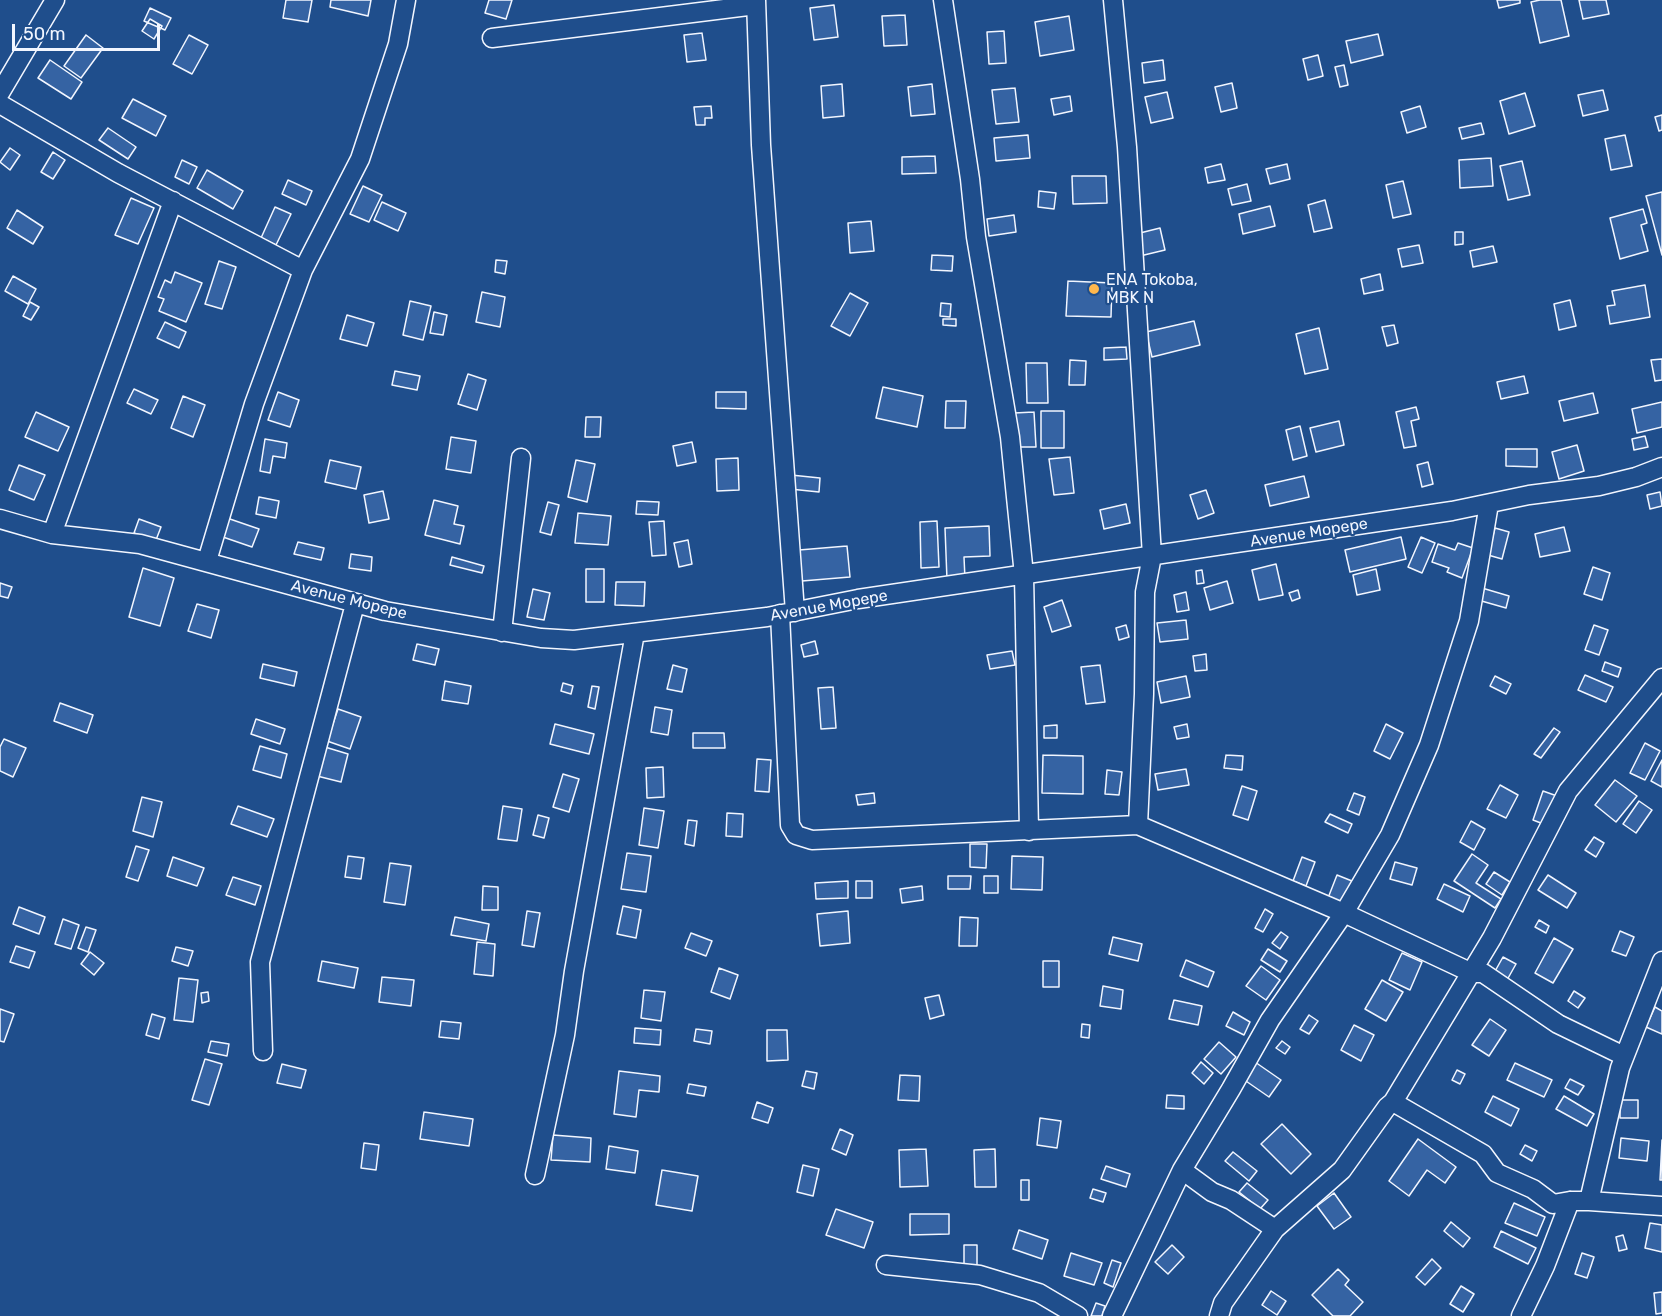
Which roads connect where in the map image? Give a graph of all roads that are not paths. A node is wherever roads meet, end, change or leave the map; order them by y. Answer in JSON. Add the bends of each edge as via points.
{"nodes":[{"id":1,"x":55,"y":0,"type":"edge"},
{"id":2,"x":406,"y":0,"type":"edge"},
{"id":3,"x":943,"y":0,"type":"edge"},
{"id":4,"x":1113,"y":0,"type":"edge"},
{"id":5,"x":756,"y":2,"type":"edge"},
{"id":6,"x":492,"y":38,"type":"dead end"},
{"id":7,"x":0,"y":93,"type":"edge"},
{"id":8,"x":0,"y":104,"type":"edge"},
{"id":9,"x":172,"y":201,"type":"junction"},
{"id":10,"x":303,"y":270,"type":"junction"},
{"id":11,"x":521,"y":458,"type":"dead end"},
{"id":12,"x":1662,"y":467,"type":"edge"},
{"id":13,"x":1489,"y":504,"type":"junction"},
{"id":14,"x":0,"y":519,"type":"edge"},
{"id":15,"x":52,"y":534,"type":"junction"},
{"id":16,"x":1152,"y":556,"type":"junction"},
{"id":17,"x":207,"y":561,"type":"junction"},
{"id":18,"x":1024,"y":575,"type":"junction"},
{"id":19,"x":355,"y":604,"type":"junction"},
{"id":20,"x":787,"y":613,"type":"junction"},
{"id":21,"x":502,"y":632,"type":"junction"},
{"id":22,"x":636,"y":633,"type":"junction"},
{"id":23,"x":1662,"y":678,"type":"edge"},
{"id":24,"x":1138,"y":825,"type":"junction"},
{"id":25,"x":1029,"y":831,"type":"junction"},
{"id":26,"x":1344,"y":913,"type":"junction"},
{"id":27,"x":1662,"y":961,"type":"edge"},
{"id":28,"x":1472,"y":973,"type":"junction"},
{"id":29,"x":263,"y":1051,"type":"dead end"},
{"id":30,"x":1624,"y":1056,"type":"junction"},
{"id":31,"x":1393,"y":1102,"type":"junction"},
{"id":32,"x":1182,"y":1170,"type":"junction"},
{"id":33,"x":535,"y":1176,"type":"dead end"},
{"id":34,"x":1570,"y":1201,"type":"junction"},
{"id":35,"x":1589,"y":1201,"type":"junction"},
{"id":36,"x":1662,"y":1206,"type":"edge"},
{"id":37,"x":1275,"y":1229,"type":"junction"},
{"id":38,"x":886,"y":1264,"type":"dead end"},
{"id":39,"x":1078,"y":1316,"type":"edge"},
{"id":40,"x":1112,"y":1316,"type":"edge"},
{"id":41,"x":1219,"y":1316,"type":"edge"},
{"id":42,"x":1521,"y":1316,"type":"edge"}],
"edges":[{"from":1,"to":7,"type":"street"},
{"from":2,"to":10,"type":"street","via":[[398,44],[360,159]]},
{"from":3,"to":18,"type":"street","via":[[976,237],[1010,437]]},
{"from":4,"to":16,"type":"street","via":[[1127,147]]},
{"from":5,"to":6,"type":"street"},
{"from":5,"to":20,"type":"street"},
{"from":8,"to":9,"type":"street"},
{"from":9,"to":10,"type":"street"},
{"from":9,"to":15,"type":"street"},
{"from":10,"to":17,"type":"street","via":[[254,404]]},
{"from":11,"to":21,"type":"street"},
{"from":12,"to":13,"type":"street","name":"Avenue Mopepe","via":[[1599,486]]},
{"from":13,"to":16,"type":"street","name":"Avenue Mopepe"},
{"from":13,"to":26,"type":"street","via":[[1469,621],[1429,745],[1390,836]]},
{"from":14,"to":15,"type":"street","name":"Avenue Mopepe"},
{"from":15,"to":17,"type":"street","name":"Avenue Mopepe","via":[[140,544]]},
{"from":16,"to":18,"type":"street","name":"Avenue Mopepe"},
{"from":16,"to":24,"type":"street","via":[[1145,592]]},
{"from":17,"to":19,"type":"street","name":"Avenue Mopepe"},
{"from":18,"to":20,"type":"street","name":"Avenue Mopepe"},
{"from":18,"to":25,"type":"street"},
{"from":19,"to":21,"type":"street","name":"Avenue Mopepe"},
{"from":19,"to":29,"type":"street","via":[[260,962]]},
{"from":20,"to":22,"type":"street","name":"Avenue Mopepe"},
{"from":20,"to":25,"type":"street","via":[[790,825],[796,835],[812,840]]},
{"from":21,"to":22,"type":"street","name":"Avenue Mopepe","via":[[574,640]]},
{"from":22,"to":33,"type":"street","via":[[565,1035]]},
{"from":23,"to":28,"type":"street","via":[[1568,791]]},
{"from":24,"to":25,"type":"street"},
{"from":24,"to":26,"type":"street"},
{"from":26,"to":28,"type":"street"},
{"from":26,"to":32,"type":"street","via":[[1270,1020]]},
{"from":27,"to":30,"type":"street"},
{"from":28,"to":30,"type":"street","via":[[1484,973],[1558,1024]]},
{"from":28,"to":31,"type":"street"},
{"from":30,"to":35,"type":"street"},
{"from":31,"to":34,"type":"street","via":[[1483,1154],[1497,1173],[1533,1189],[1553,1204]]},
{"from":31,"to":37,"type":"street","via":[[1342,1170]]},
{"from":32,"to":37,"type":"street"},
{"from":32,"to":40,"type":"street"},
{"from":34,"to":35,"type":"street"},
{"from":34,"to":42,"type":"street"},
{"from":35,"to":36,"type":"street"},
{"from":37,"to":41,"type":"street","via":[[1223,1303]]},
{"from":38,"to":39,"type":"street","via":[[980,1275],[1040,1293]]}]}
